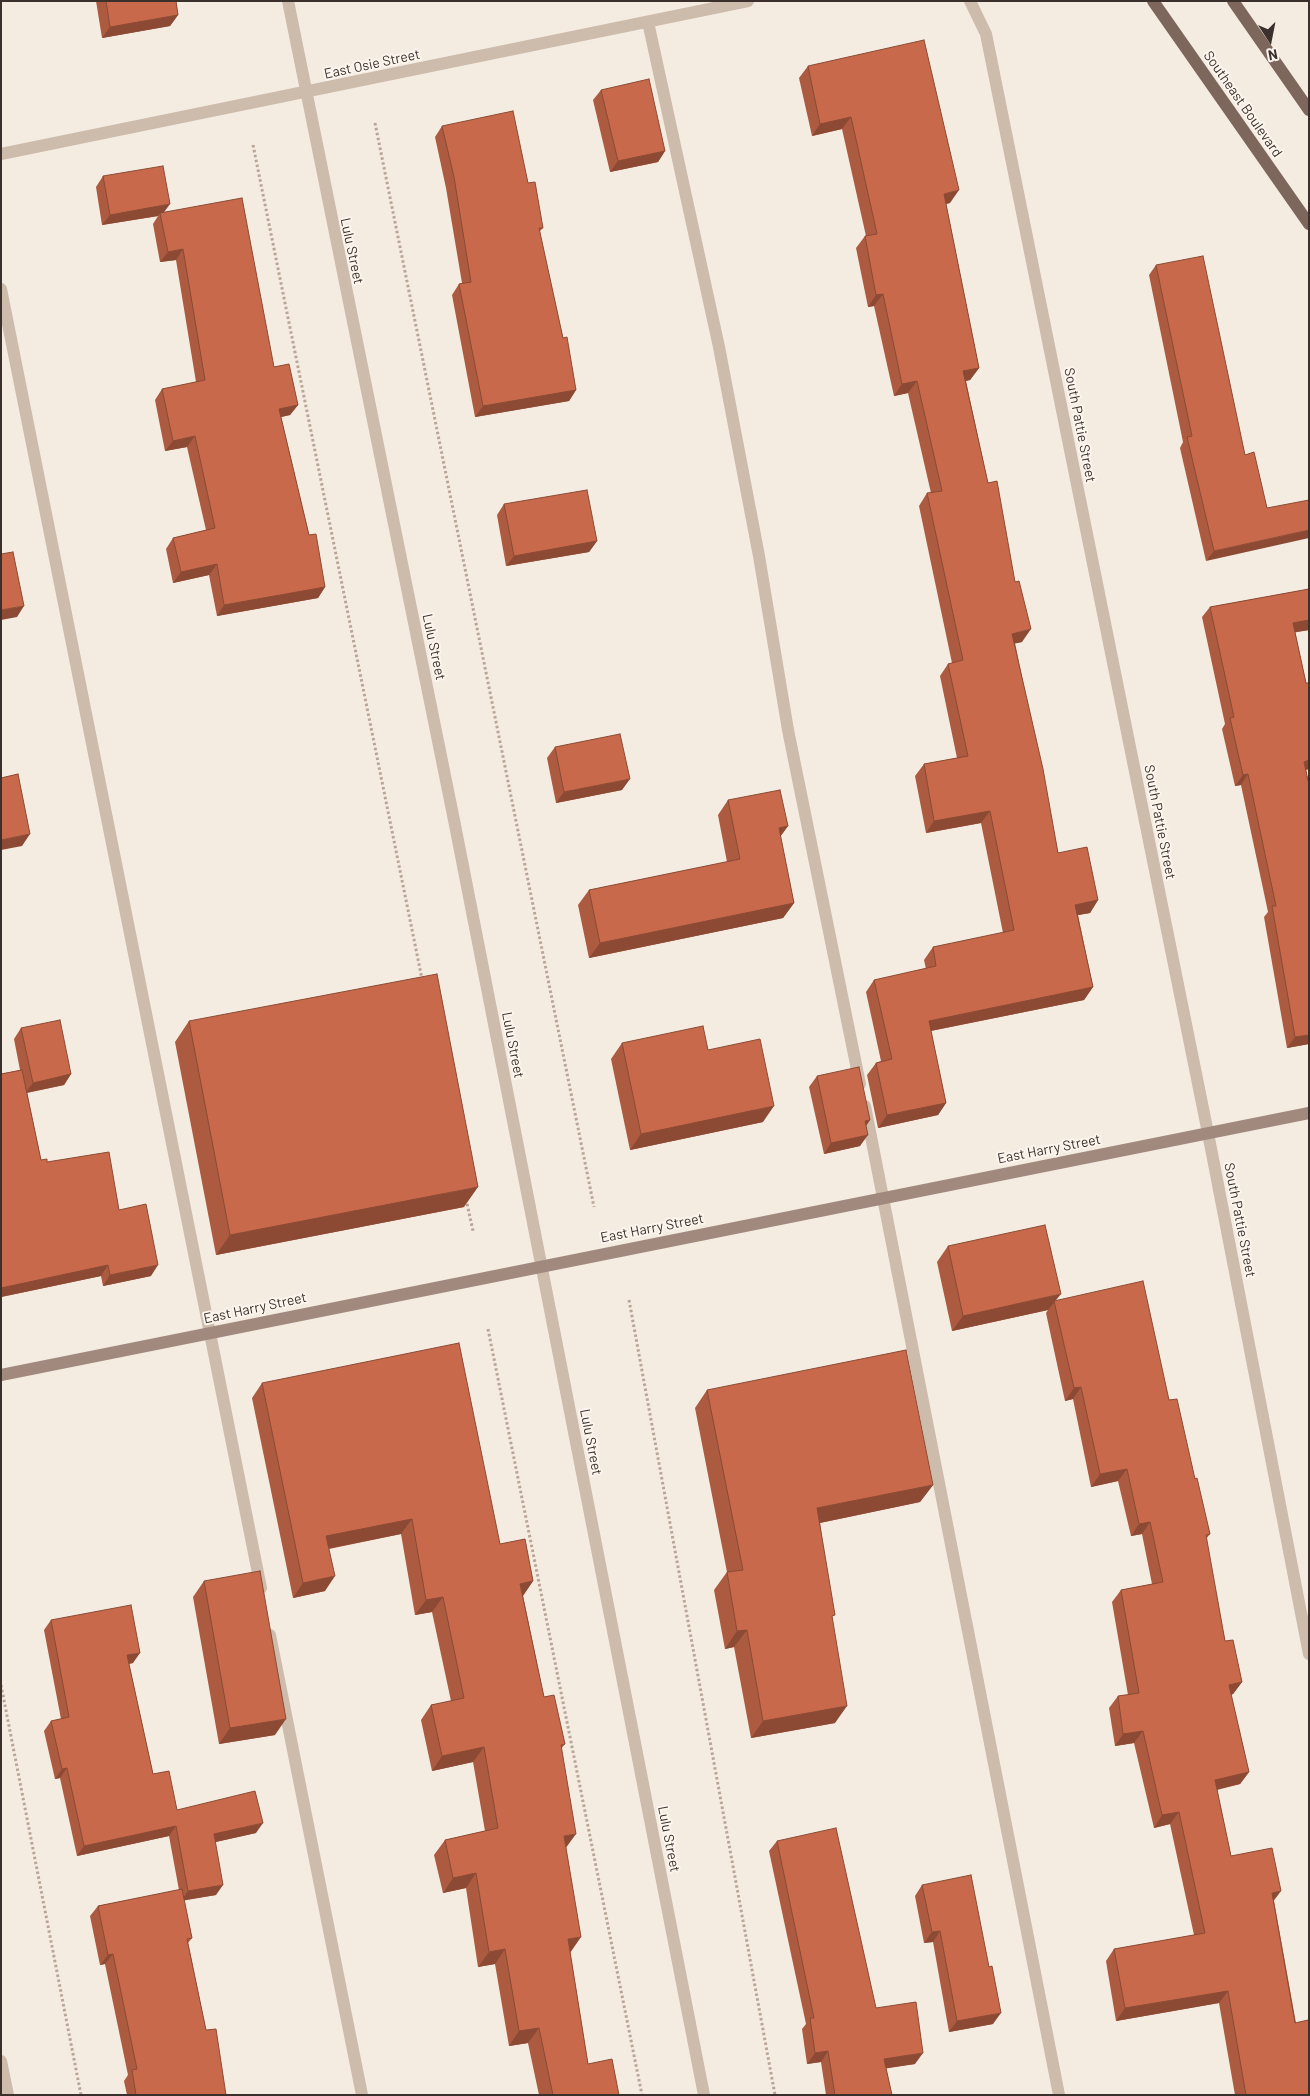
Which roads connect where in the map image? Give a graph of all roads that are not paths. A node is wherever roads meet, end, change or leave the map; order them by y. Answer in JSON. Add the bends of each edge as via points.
{"nodes":[{"id":1,"x":288,"y":1,"type":"edge"},
{"id":2,"x":748,"y":1,"type":"edge"},
{"id":3,"x":970,"y":1,"type":"edge"},
{"id":4,"x":1153,"y":1,"type":"edge"},
{"id":5,"x":1232,"y":1,"type":"edge"},
{"id":6,"x":648,"y":22,"type":"junction"},
{"id":7,"x":305,"y":94,"type":"junction"},
{"id":8,"x":1309,"y":110,"type":"edge"},
{"id":9,"x":1,"y":154,"type":"edge"},
{"id":10,"x":1309,"y":224,"type":"edge"},
{"id":11,"x":1,"y":289,"type":"edge"},
{"id":12,"x":1309,"y":1113,"type":"edge"},
{"id":13,"x":1208,"y":1133,"type":"junction"},
{"id":14,"x":884,"y":1197,"type":"junction"},
{"id":15,"x":541,"y":1265,"type":"junction"},
{"id":16,"x":210,"y":1333,"type":"junction"},
{"id":17,"x":1,"y":1375,"type":"edge"},
{"id":18,"x":263,"y":1597,"type":"edge"},
{"id":19,"x":269,"y":1626,"type":"edge"},
{"id":20,"x":1309,"y":1654,"type":"edge"},
{"id":21,"x":1,"y":2061,"type":"edge"},
{"id":22,"x":8,"y":2095,"type":"edge"},
{"id":23,"x":362,"y":2095,"type":"edge"},
{"id":24,"x":704,"y":2095,"type":"edge"},
{"id":25,"x":1059,"y":2095,"type":"edge"}],
"edges":[{"from":1,"to":7,"type":"street","name":"Lulu Street"},
{"from":2,"to":6,"type":"street","name":"East Osie Street"},
{"from":3,"to":13,"type":"street","name":"South Pattie Street","via":[[986,34]]},
{"from":4,"to":10,"type":"main road","name":"Southeast Boulevard"},
{"from":5,"to":8,"type":"main road"},
{"from":6,"to":7,"type":"street","name":"East Osie Street"},
{"from":6,"to":14,"type":"street","via":[[719,347],[788,730]]},
{"from":7,"to":9,"type":"street","name":"East Osie Street"},
{"from":7,"to":15,"type":"street","name":"Lulu Street","via":[[456,830]]},
{"from":11,"to":16,"type":"street"},
{"from":12,"to":13,"type":"main road","name":"East Harry Street"},
{"from":13,"to":14,"type":"main road","name":"East Harry Street"},
{"from":13,"to":20,"type":"street","name":"South Pattie Street"},
{"from":14,"to":15,"type":"main road","name":"East Harry Street"},
{"from":14,"to":25,"type":"street"},
{"from":15,"to":16,"type":"main road","name":"East Harry Street"},
{"from":15,"to":24,"type":"street","name":"Lulu Street"},
{"from":16,"to":17,"type":"main road","name":"East Harry Street"},
{"from":16,"to":18,"type":"street"},
{"from":19,"to":23,"type":"street"},
{"from":21,"to":22,"type":"street"}]}
